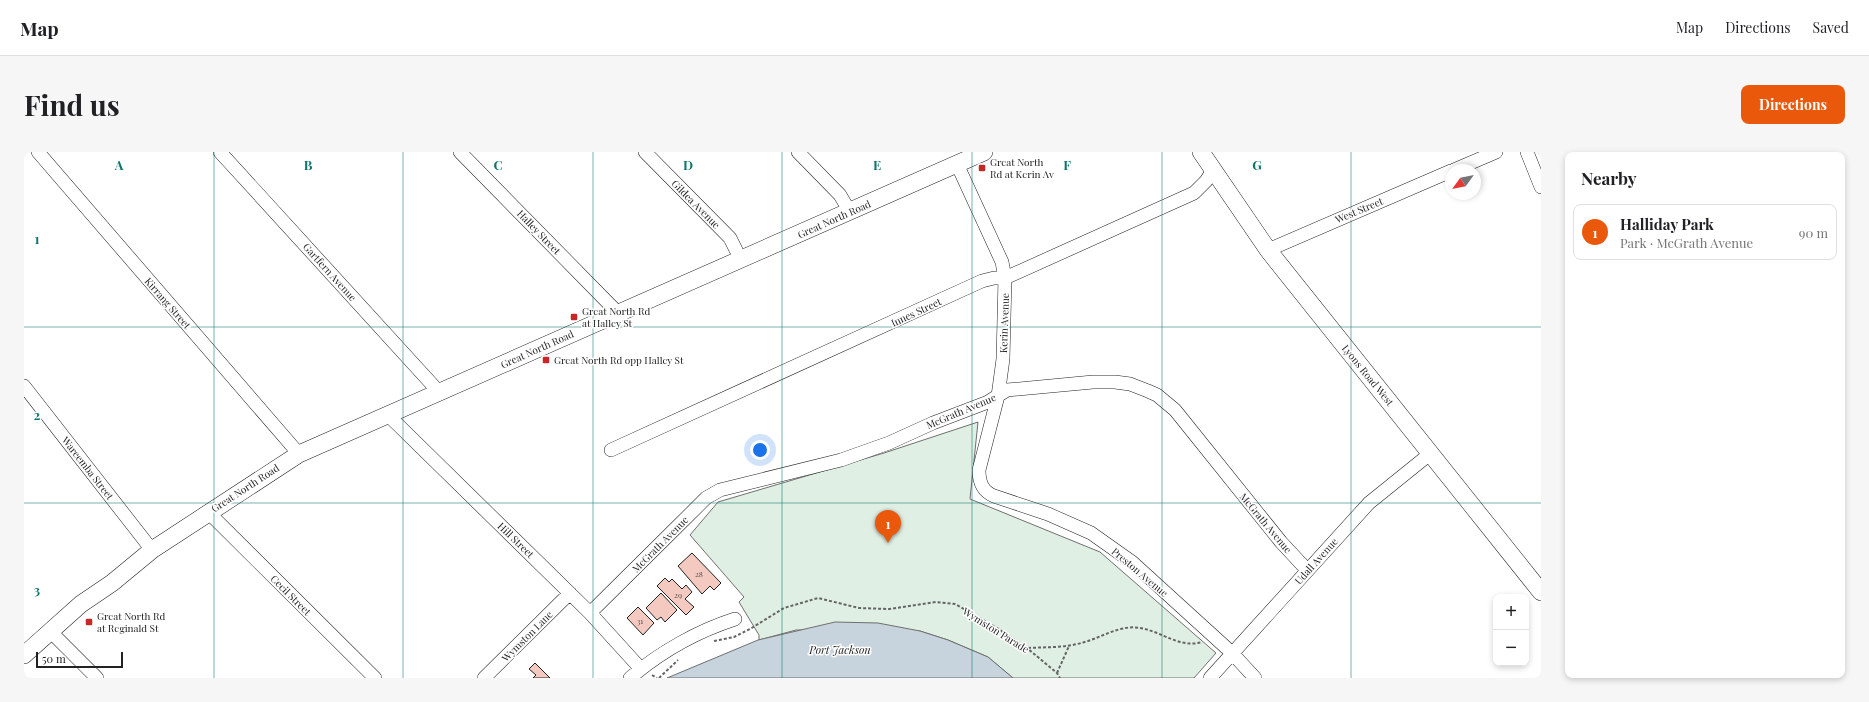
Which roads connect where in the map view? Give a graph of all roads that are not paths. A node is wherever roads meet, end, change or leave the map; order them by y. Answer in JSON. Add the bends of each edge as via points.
{"nodes":[{"id":1,"x":38,"y":152,"type":"edge"},
{"id":2,"x":220,"y":152,"type":"edge"},
{"id":3,"x":460,"y":152,"type":"edge"},
{"id":4,"x":646,"y":152,"type":"edge"},
{"id":5,"x":798,"y":152,"type":"edge"},
{"id":6,"x":984,"y":152,"type":"edge"},
{"id":7,"x":1201,"y":152,"type":"edge"},
{"id":8,"x":1496,"y":152,"type":"edge"},
{"id":9,"x":1527,"y":152,"type":"edge"},
{"id":10,"x":957,"y":164,"type":"junction"},
{"id":11,"x":1468,"y":164,"type":"edge"},
{"id":12,"x":1214,"y":169,"type":"junction"},
{"id":13,"x":1445,"y":174,"type":"edge"},
{"id":14,"x":1541,"y":187,"type":"edge"},
{"id":15,"x":850,"y":212,"type":"junction"},
{"id":16,"x":1268,"y":250,"type":"junction"},
{"id":17,"x":741,"y":260,"type":"junction"},
{"id":18,"x":1005,"y":278,"type":"junction"},
{"id":19,"x":618,"y":313,"type":"junction"},
{"id":20,"x":24,"y":386,"type":"edge"},
{"id":21,"x":439,"y":392,"type":"junction"},
{"id":22,"x":998,"y":396,"type":"junction"},
{"id":23,"x":388,"y":415,"type":"junction"},
{"id":24,"x":611,"y":450,"type":"dead end"},
{"id":25,"x":1431,"y":453,"type":"junction"},
{"id":26,"x":299,"y":454,"type":"junction"},
{"id":27,"x":984,"y":488,"type":"joint"},
{"id":28,"x":208,"y":512,"type":"junction"},
{"id":29,"x":152,"y":550,"type":"junction"},
{"id":30,"x":1307,"y":570,"type":"junction"},
{"id":31,"x":1541,"y":592,"type":"edge"},
{"id":32,"x":570,"y":593,"type":"junction"},
{"id":33,"x":590,"y":614,"type":"junction"},
{"id":34,"x":735,"y":619,"type":"dead end"},
{"id":35,"x":54,"y":635,"type":"junction"},
{"id":36,"x":1232,"y":653,"type":"junction"},
{"id":37,"x":26,"y":658,"type":"edge"},
{"id":38,"x":641,"y":669,"type":"junction"},
{"id":39,"x":97,"y":678,"type":"edge"},
{"id":40,"x":375,"y":678,"type":"edge"},
{"id":41,"x":484,"y":678,"type":"edge"},
{"id":42,"x":630,"y":678,"type":"edge"},
{"id":43,"x":1210,"y":678,"type":"edge"},
{"id":44,"x":1255,"y":678,"type":"edge"}],
"edges":[{"from":1,"to":26,"type":"street","name":"Kirrang Street"},
{"from":2,"to":21,"type":"street","name":"Gartfern Avenue"},
{"from":3,"to":19,"type":"street","name":"Halley Street"},
{"from":4,"to":17,"type":"street","name":"Gildea Avenue","via":[[730,238]]},
{"from":5,"to":15,"type":"street","via":[[840,195]]},
{"from":6,"to":10,"type":"main road","name":"Great North Road"},
{"from":7,"to":12,"type":"main road","name":"Lyons Road West"},
{"from":8,"to":11,"type":"street"},
{"from":9,"to":14,"type":"street"},
{"from":10,"to":15,"type":"main road","name":"Great North Road"},
{"from":10,"to":18,"type":"street","name":"Kerin Avenue","via":[[1002,262]]},
{"from":12,"to":16,"type":"main road","name":"Lyons Road West"},
{"from":12,"to":18,"type":"street","name":"Innes Street","via":[[1194,193]]},
{"from":13,"to":16,"type":"street","name":"West Street"},
{"from":15,"to":17,"type":"main road","name":"Great North Road"},
{"from":16,"to":25,"type":"main road","name":"Lyons Road West"},
{"from":17,"to":19,"type":"main road","name":"Great North Road"},
{"from":18,"to":22,"type":"street","name":"Kerin Avenue","via":[[1003,359]]},
{"from":18,"to":24,"type":"street","name":"Innes Street","via":[[982,281]]},
{"from":19,"to":21,"type":"main road","name":"Great North Road"},
{"from":20,"to":29,"type":"street","name":"Wareemba Street"},
{"from":21,"to":23,"type":"main road","name":"Great North Road"},
{"from":22,"to":27,"type":"street","name":"Kerin Avenue","via":[[979,470],[979,480]]},
{"from":22,"to":30,"type":"street","name":"McGrath Avenue","via":[[1007,390],[1093,382],[1130,384],[1157,395],[1175,410],[1281,542]]},
{"from":22,"to":33,"type":"street","name":"McGrath Avenue","via":[[848,458],[720,490],[706,498]]},
{"from":23,"to":26,"type":"main road","name":"Great North Road"},
{"from":23,"to":32,"type":"street","name":"Hill Street"},
{"from":25,"to":30,"type":"street","name":"Udall Avenue","via":[[1369,503]]},
{"from":25,"to":31,"type":"main road","name":"Lyons Road West"},
{"from":26,"to":28,"type":"main road","name":"Great North Road"},
{"from":27,"to":36,"type":"street","name":"Preston Avenue","via":[[994,496],[1048,514],[1091,533],[1132,562]]},
{"from":28,"to":29,"type":"main road","name":"Great North Road"},
{"from":28,"to":40,"type":"street","name":"Cecil Street"},
{"from":29,"to":35,"type":"main road","name":"Great North Road","via":[[112,583],[88,611]]},
{"from":30,"to":36,"type":"street","name":"Udall Avenue"},
{"from":32,"to":33,"type":"street","name":"Hill Street"},
{"from":32,"to":41,"type":"street","name":"Wymston Lane"},
{"from":33,"to":38,"type":"street","name":"Hill Street"},
{"from":34,"to":38,"type":"street","via":[[719,624],[670,649]]},
{"from":35,"to":37,"type":"main road","name":"Great North Road"},
{"from":35,"to":39,"type":"street"},
{"from":36,"to":43,"type":"street","name":"Udall Avenue"},
{"from":36,"to":44,"type":"street","name":"Preston Avenue"},
{"from":38,"to":42,"type":"street"}]}
